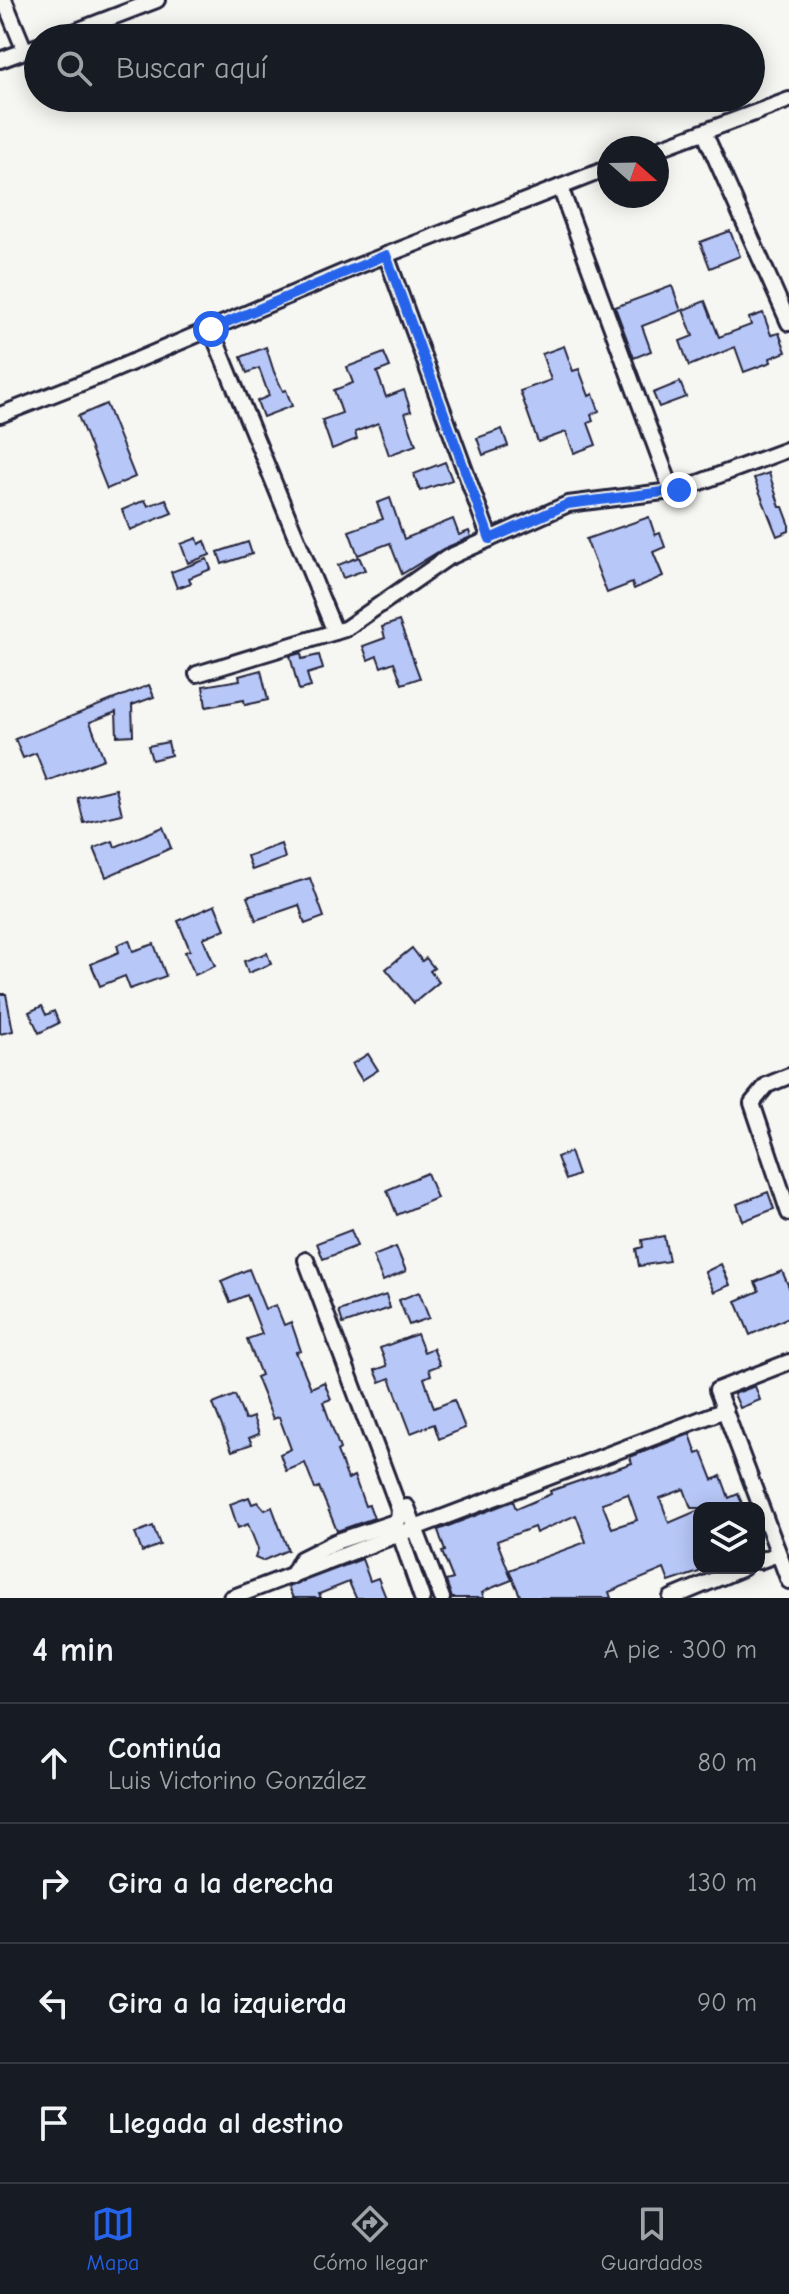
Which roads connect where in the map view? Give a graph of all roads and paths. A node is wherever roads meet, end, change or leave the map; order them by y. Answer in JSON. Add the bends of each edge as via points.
{"nodes":[{"id":1,"x":4,"y":0,"type":"edge"},
{"id":2,"x":157,"y":0,"type":"edge"},
{"id":3,"x":94,"y":24,"type":"edge"},
{"id":4,"x":24,"y":36,"type":"edge"},
{"id":5,"x":24,"y":51,"type":"edge"},
{"id":6,"x":0,"y":60,"type":"edge"},
{"id":7,"x":789,"y":100,"type":"edge"},
{"id":8,"x":765,"y":109,"type":"edge"},
{"id":9,"x":757,"y":112,"type":"edge"},
{"id":10,"x":704,"y":132,"type":"junction"},
{"id":11,"x":669,"y":145,"type":"edge"},
{"id":12,"x":597,"y":173,"type":"edge"},
{"id":13,"x":560,"y":187,"type":"junction"},
{"id":14,"x":386,"y":255,"type":"junction"},
{"id":15,"x":789,"y":323,"type":"edge"},
{"id":16,"x":211,"y":329,"type":"junction"},
{"id":17,"x":0,"y":415,"type":"edge"},
{"id":18,"x":789,"y":449,"type":"edge"},
{"id":19,"x":672,"y":491,"type":"junction"},
{"id":20,"x":490,"y":539,"type":"junction"},
{"id":21,"x":335,"y":632,"type":"junction"},
{"id":22,"x":197,"y":674,"type":"dead end"},
{"id":23,"x":789,"y":1076,"type":"edge"},
{"id":24,"x":789,"y":1213,"type":"edge"},
{"id":25,"x":306,"y":1260,"type":"dead end"},
{"id":26,"x":789,"y":1362,"type":"edge"},
{"id":27,"x":725,"y":1410,"type":"junction"},
{"id":28,"x":400,"y":1518,"type":"junction"},
{"id":29,"x":415,"y":1528,"type":"junction"},
{"id":30,"x":778,"y":1554,"type":"junction"},
{"id":31,"x":765,"y":1559,"type":"edge"},
{"id":32,"x":729,"y":1574,"type":"edge"},
{"id":33,"x":789,"y":1581,"type":"edge"},
{"id":34,"x":231,"y":1598,"type":"edge"},
{"id":35,"x":422,"y":1598,"type":"edge"},
{"id":36,"x":442,"y":1598,"type":"edge"},
{"id":37,"x":671,"y":1598,"type":"edge"}],
"edges":[{"from":1,"to":4,"type":"street"},
{"from":2,"to":3,"type":"street"},
{"from":5,"to":6,"type":"street"},
{"from":7,"to":8,"type":"street"},
{"from":9,"to":10,"type":"street"},
{"from":10,"to":11,"type":"street"},
{"from":10,"to":15,"type":"street"},
{"from":12,"to":13,"type":"street"},
{"from":13,"to":14,"type":"street"},
{"from":13,"to":19,"type":"street"},
{"from":14,"to":16,"type":"street"},
{"from":14,"to":20,"type":"street"},
{"from":16,"to":17,"type":"street"},
{"from":16,"to":21,"type":"street"},
{"from":18,"to":19,"type":"street"},
{"from":19,"to":20,"type":"street","via":[[568,504]]},
{"from":20,"to":21,"type":"street","via":[[447,558]]},
{"from":21,"to":22,"type":"street"},
{"from":23,"to":24,"type":"street","via":[[767,1085],[752,1103]]},
{"from":25,"to":28,"type":"street"},
{"from":26,"to":27,"type":"street","via":[[717,1390]]},
{"from":27,"to":29,"type":"street"},
{"from":27,"to":30,"type":"street"},
{"from":28,"to":29,"type":"street"},
{"from":28,"to":29,"type":"street"},
{"from":28,"to":34,"type":"street","via":[[301,1559],[292,1576]]},
{"from":28,"to":35,"type":"street"},
{"from":29,"to":36,"type":"street"},
{"from":30,"to":31,"type":"street"},
{"from":30,"to":33,"type":"street"},
{"from":32,"to":37,"type":"street"}]}
